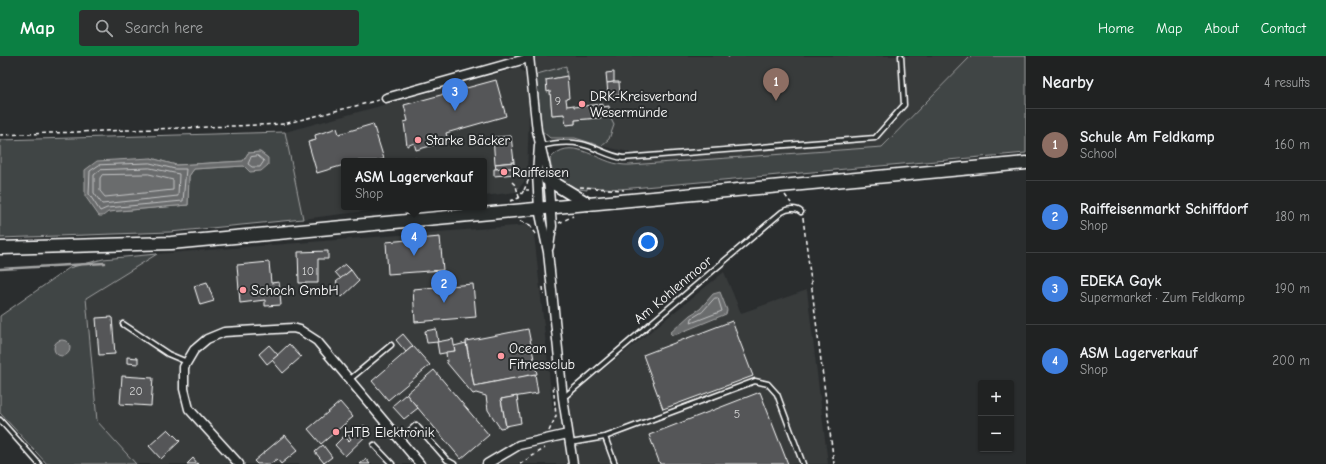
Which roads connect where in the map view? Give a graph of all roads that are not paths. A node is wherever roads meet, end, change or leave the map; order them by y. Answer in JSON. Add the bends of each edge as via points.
{"nodes":[{"id":1,"x":900,"y":56,"type":"edge"},
{"id":2,"x":529,"y":57,"type":"edge"},
{"id":3,"x":386,"y":98,"type":"road end"},
{"id":4,"x":539,"y":146,"type":"junction"},
{"id":5,"x":1026,"y":163,"type":"edge"},
{"id":6,"x":547,"y":179,"type":"junction"},
{"id":7,"x":588,"y":204,"type":"junction"},
{"id":8,"x":544,"y":208,"type":"junction"},
{"id":9,"x":801,"y":212,"type":"road end"},
{"id":10,"x":0,"y":248,"type":"edge"},
{"id":11,"x":548,"y":252,"type":"junction"},
{"id":12,"x":123,"y":324,"type":"dead end"},
{"id":13,"x":391,"y":345,"type":"dead end"},
{"id":14,"x":187,"y":362,"type":"junction"},
{"id":15,"x":349,"y":380,"type":"junction"},
{"id":16,"x":563,"y":398,"type":"junction"},
{"id":17,"x":0,"y":420,"type":"edge"},
{"id":18,"x":568,"y":434,"type":"junction"},
{"id":19,"x":605,"y":437,"type":"junction"},
{"id":20,"x":399,"y":440,"type":"junction"},
{"id":21,"x":570,"y":443,"type":"junction"},
{"id":22,"x":374,"y":445,"type":"dead end"},
{"id":23,"x":39,"y":464,"type":"edge"},
{"id":24,"x":239,"y":464,"type":"edge"},
{"id":25,"x":392,"y":464,"type":"edge"},
{"id":26,"x":420,"y":464,"type":"edge"},
{"id":27,"x":454,"y":464,"type":"edge"},
{"id":28,"x":487,"y":464,"type":"edge"},
{"id":29,"x":573,"y":464,"type":"edge"},
{"id":30,"x":615,"y":464,"type":"edge"},
{"id":31,"x":803,"y":464,"type":"edge"}],
"edges":[{"from":1,"to":4,"type":"lane","via":[[904,105],[875,138],[623,158],[582,144]]},
{"from":2,"to":3,"type":"street"},
{"from":2,"to":4,"type":"street"},
{"from":4,"to":6,"type":"street"},
{"from":4,"to":8,"type":"street","via":[[537,173]]},
{"from":5,"to":7,"type":"main road"},
{"from":6,"to":7,"type":"main road"},
{"from":6,"to":8,"type":"street"},
{"from":7,"to":8,"type":"main road"},
{"from":8,"to":10,"type":"main road","via":[[172,243]]},
{"from":8,"to":11,"type":"street"},
{"from":8,"to":11,"type":"street","via":[[552,226]]},
{"from":9,"to":16,"type":"lane","name":"Am Kohlenmoor","via":[[788,209],[782,212]]},
{"from":11,"to":16,"type":"street"},
{"from":12,"to":14,"type":"lane","via":[[168,354]]},
{"from":13,"to":15,"type":"lane"},
{"from":14,"to":15,"type":"street","via":[[194,350],[207,339],[224,332],[293,328],[317,341]]},
{"from":14,"to":24,"type":"street","via":[[184,367],[184,389],[189,409]]},
{"from":15,"to":20,"type":"street"},
{"from":16,"to":18,"type":"street"},
{"from":17,"to":23,"type":"lane"},
{"from":18,"to":21,"type":"street"},
{"from":18,"to":28,"type":"street","via":[[519,445]]},
{"from":19,"to":21,"type":"lane"},
{"from":19,"to":30,"type":"lane"},
{"from":19,"to":31,"type":"lane","via":[[755,381],[768,384],[777,394]]},
{"from":20,"to":26,"type":"street"},
{"from":20,"to":27,"type":"lane","via":[[416,425],[446,460]]},
{"from":21,"to":29,"type":"street"},
{"from":22,"to":25,"type":"lane"}]}
